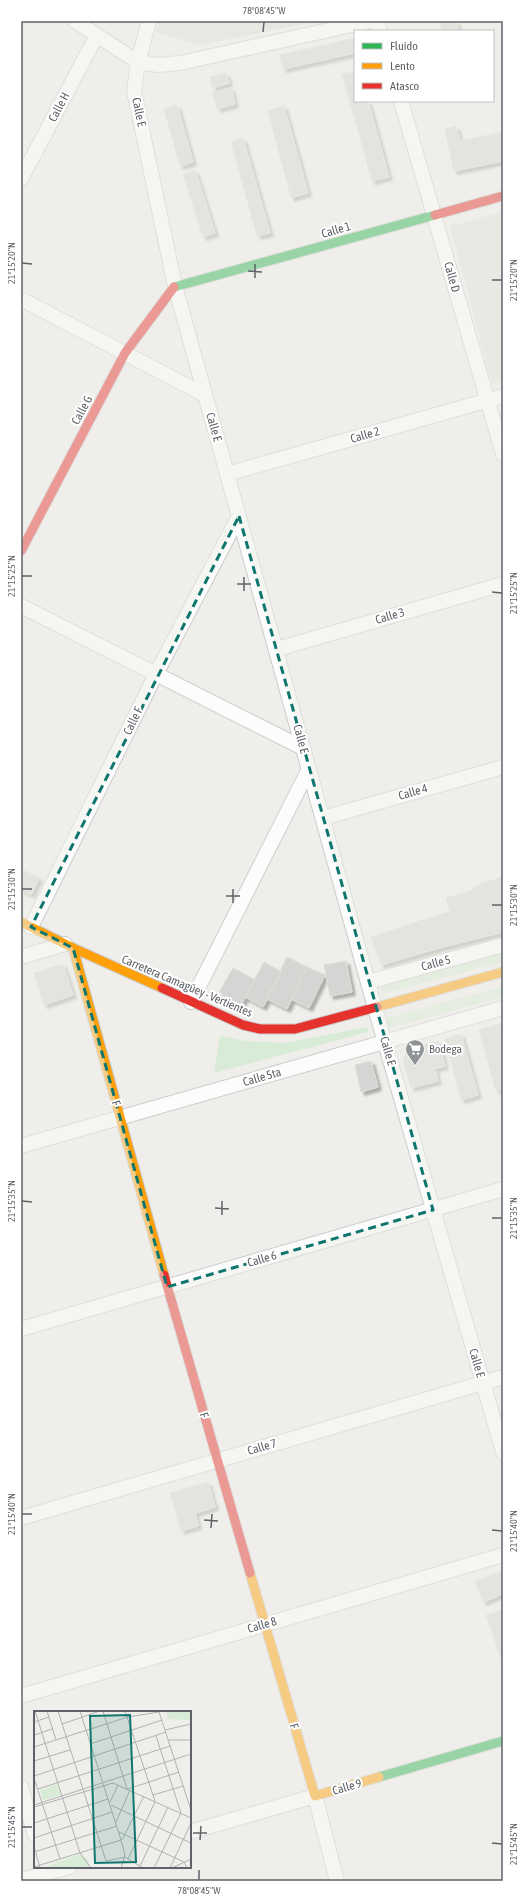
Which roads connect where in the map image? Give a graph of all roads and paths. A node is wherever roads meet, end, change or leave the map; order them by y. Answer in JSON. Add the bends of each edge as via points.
{"nodes":[{"id":1,"x":75,"y":21,"type":"edge"},
{"id":2,"x":149,"y":21,"type":"edge"},
{"id":3,"x":370,"y":21,"type":"edge"},
{"id":4,"x":97,"y":35,"type":"junction"},
{"id":5,"x":138,"y":62,"type":"junction"},
{"id":6,"x":401,"y":102,"type":"edge"},
{"id":7,"x":21,"y":179,"type":"edge"},
{"id":8,"x":503,"y":196,"type":"edge"},
{"id":9,"x":434,"y":215,"type":"junction"},
{"id":10,"x":175,"y":286,"type":"junction"},
{"id":11,"x":21,"y":299,"type":"edge"},
{"id":12,"x":125,"y":354,"type":"junction"},
{"id":13,"x":205,"y":396,"type":"junction"},
{"id":14,"x":503,"y":396,"type":"edge"},
{"id":15,"x":487,"y":401,"type":"junction"},
{"id":16,"x":503,"y":454,"type":"edge"},
{"id":17,"x":227,"y":474,"type":"junction"},
{"id":18,"x":238,"y":516,"type":"junction"},
{"id":19,"x":21,"y":551,"type":"edge"},
{"id":20,"x":503,"y":584,"type":"edge"},
{"id":21,"x":21,"y":606,"type":"edge"},
{"id":22,"x":277,"y":649,"type":"junction"},
{"id":23,"x":156,"y":674,"type":"junction"},
{"id":24,"x":303,"y":748,"type":"junction"},
{"id":25,"x":503,"y":766,"type":"edge"},
{"id":26,"x":309,"y":769,"type":"junction"},
{"id":27,"x":322,"y":818,"type":"junction"},
{"id":28,"x":26,"y":925,"type":"edge"},
{"id":29,"x":503,"y":945,"type":"edge"},
{"id":30,"x":69,"y":946,"type":"junction"},
{"id":31,"x":21,"y":957,"type":"edge"},
{"id":32,"x":503,"y":972,"type":"edge"},
{"id":33,"x":368,"y":982,"type":"junction"},
{"id":34,"x":190,"y":1002,"type":"junction"},
{"id":35,"x":375,"y":1008,"type":"junction"},
{"id":36,"x":503,"y":1008,"type":"edge"},
{"id":37,"x":385,"y":1042,"type":"junction"},
{"id":38,"x":120,"y":1118,"type":"junction"},
{"id":39,"x":21,"y":1146,"type":"edge"},
{"id":40,"x":503,"y":1189,"type":"edge"},
{"id":41,"x":433,"y":1210,"type":"junction"},
{"id":42,"x":167,"y":1287,"type":"junction"},
{"id":43,"x":21,"y":1330,"type":"edge"},
{"id":44,"x":503,"y":1376,"type":"edge"},
{"id":45,"x":483,"y":1382,"type":"junction"},
{"id":46,"x":503,"y":1452,"type":"edge"},
{"id":47,"x":217,"y":1460,"type":"junction"},
{"id":48,"x":21,"y":1518,"type":"edge"},
{"id":49,"x":503,"y":1555,"type":"edge"},
{"id":50,"x":265,"y":1624,"type":"junction"},
{"id":51,"x":21,"y":1696,"type":"edge"},
{"id":52,"x":503,"y":1741,"type":"edge"},
{"id":53,"x":21,"y":1787,"type":"edge"},
{"id":54,"x":315,"y":1796,"type":"junction"},
{"id":55,"x":34,"y":1832,"type":"edge"},
{"id":56,"x":191,"y":1832,"type":"edge"},
{"id":57,"x":67,"y":1868,"type":"edge"},
{"id":58,"x":47,"y":1874,"type":"edge"},
{"id":59,"x":21,"y":1880,"type":"edge"},
{"id":60,"x":337,"y":1881,"type":"edge"}],
"edges":[{"from":1,"to":4,"type":"street"},
{"from":2,"to":5,"type":"street","name":"Calle E"},
{"from":3,"to":5,"type":"street","via":[[180,62],[158,65]]},
{"from":4,"to":5,"type":"street"},
{"from":4,"to":7,"type":"street","name":"Calle H"},
{"from":5,"to":10,"type":"street","name":"Calle E","via":[[134,91]]},
{"from":6,"to":9,"type":"street","name":"Calle D"},
{"from":8,"to":9,"type":"street","name":"Calle 1"},
{"from":9,"to":10,"type":"street","name":"Calle 1"},
{"from":9,"to":15,"type":"street","name":"Calle D"},
{"from":10,"to":12,"type":"street","name":"Calle G"},
{"from":10,"to":13,"type":"street","name":"Calle E"},
{"from":11,"to":12,"type":"street"},
{"from":12,"to":13,"type":"street"},
{"from":12,"to":19,"type":"street","name":"Calle G"},
{"from":13,"to":17,"type":"street","name":"Calle E"},
{"from":14,"to":15,"type":"street","name":"Calle 2"},
{"from":15,"to":16,"type":"street","name":"Calle D"},
{"from":15,"to":17,"type":"street","name":"Calle 2"},
{"from":17,"to":18,"type":"street","name":"Calle E"},
{"from":18,"to":22,"type":"street","name":"Calle E"},
{"from":18,"to":23,"type":"street","name":"Calle F"},
{"from":20,"to":22,"type":"street","name":"Calle 3"},
{"from":21,"to":23,"type":"street"},
{"from":22,"to":24,"type":"street","name":"Calle E"},
{"from":23,"to":24,"type":"street"},
{"from":23,"to":28,"type":"street","name":"Calle F"},
{"from":24,"to":26,"type":"street","name":"Calle E"},
{"from":25,"to":27,"type":"street","name":"Calle 4"},
{"from":26,"to":27,"type":"street","name":"Calle E"},
{"from":26,"to":34,"type":"street"},
{"from":27,"to":33,"type":"street","name":"Calle E"},
{"from":28,"to":30,"type":"street","name":"Carretera Camagüey - Vertientes"},
{"from":29,"to":33,"type":"street","name":"Calle 5"},
{"from":30,"to":31,"type":"street"},
{"from":30,"to":34,"type":"street","name":"Carretera Camagüey - Vertientes"},
{"from":30,"to":38,"type":"street","name":"F"},
{"from":32,"to":35,"type":"street"},
{"from":33,"to":35,"type":"street","name":"Calle E"},
{"from":34,"to":35,"type":"street","name":"Carretera Camagüey - Vertientes","via":[[243,1025],[275,1030],[295,1029]]},
{"from":35,"to":37,"type":"street","name":"Calle E"},
{"from":36,"to":37,"type":"street","name":"Calle 5ta"},
{"from":37,"to":38,"type":"street","name":"Calle 5ta"},
{"from":37,"to":41,"type":"street","name":"Calle E"},
{"from":38,"to":39,"type":"street","name":"Calle 5ta"},
{"from":38,"to":42,"type":"street","name":"F"},
{"from":40,"to":41,"type":"street","name":"Calle 6"},
{"from":41,"to":42,"type":"street","name":"Calle 6"},
{"from":41,"to":45,"type":"street","name":"Calle E"},
{"from":42,"to":43,"type":"street","name":"Calle 6"},
{"from":42,"to":47,"type":"street","name":"F"},
{"from":44,"to":45,"type":"street","name":"Calle 7"},
{"from":45,"to":46,"type":"street","name":"Calle E"},
{"from":45,"to":47,"type":"street","name":"Calle 7"},
{"from":47,"to":48,"type":"street","name":"Calle 7"},
{"from":47,"to":50,"type":"street","name":"F"},
{"from":49,"to":50,"type":"street","name":"Calle 8"},
{"from":50,"to":51,"type":"street","name":"Calle 8"},
{"from":50,"to":54,"type":"street","name":"F"},
{"from":52,"to":54,"type":"street","name":"Calle 9"},
{"from":53,"to":55,"type":"street"},
{"from":54,"to":56,"type":"street","name":"Calle 9"},
{"from":54,"to":60,"type":"street","name":"F"},
{"from":57,"to":58,"type":"street"},
{"from":58,"to":59,"type":"street"}]}
